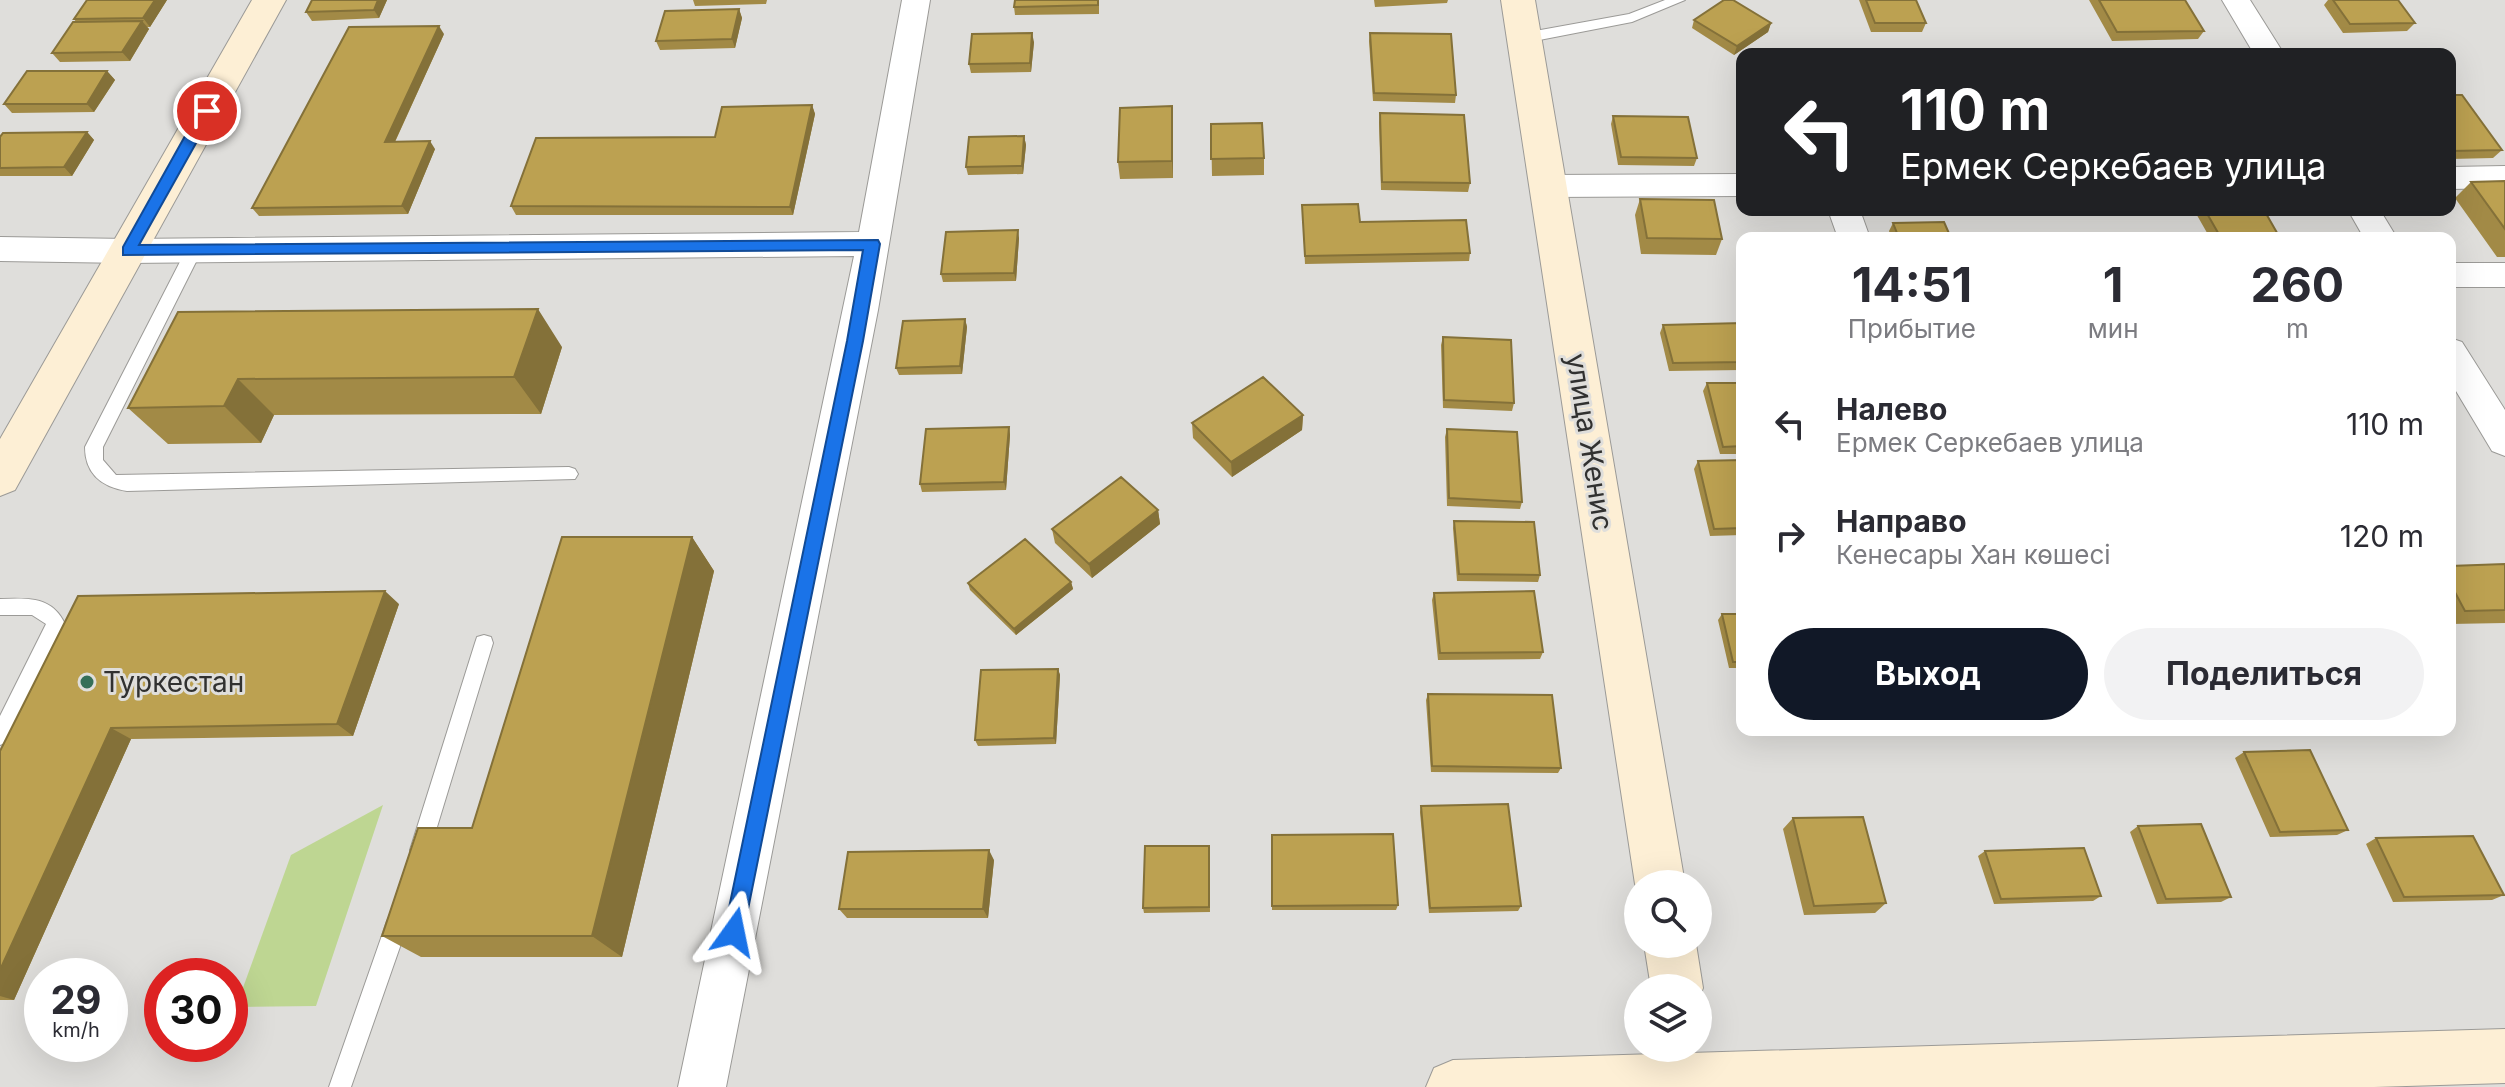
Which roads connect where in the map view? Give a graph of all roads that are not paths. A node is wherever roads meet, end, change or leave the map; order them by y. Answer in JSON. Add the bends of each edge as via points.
{"nodes":[{"id":1,"x":269,"y":0,"type":"edge"},
{"id":2,"x":916,"y":0,"type":"edge"},
{"id":3,"x":1678,"y":0,"type":"edge"},
{"id":4,"x":2236,"y":0,"type":"edge"},
{"id":5,"x":1521,"y":19,"type":"edge"},
{"id":6,"x":2265,"y":48,"type":"edge"},
{"id":7,"x":2505,"y":177,"type":"edge"},
{"id":8,"x":2456,"y":178,"type":"edge"},
{"id":9,"x":1736,"y":185,"type":"edge"},
{"id":10,"x":1549,"y":186,"type":"junction"},
{"id":11,"x":872,"y":244,"type":"junction"},
{"id":12,"x":0,"y":249,"type":"edge"},
{"id":13,"x":194,"y":250,"type":"junction"},
{"id":14,"x":128,"y":251,"type":"junction"},
{"id":15,"x":2456,"y":275,"type":"edge"},
{"id":16,"x":2505,"y":275,"type":"edge"},
{"id":17,"x":2456,"y":361,"type":"edge"},
{"id":18,"x":2505,"y":441,"type":"edge"},
{"id":19,"x":569,"y":474,"type":"dead end"},
{"id":20,"x":0,"y":478,"type":"edge"},
{"id":21,"x":0,"y":607,"type":"edge"},
{"id":22,"x":484,"y":643,"type":"dead end"},
{"id":23,"x":0,"y":736,"type":"edge"},
{"id":24,"x":1658,"y":870,"type":"edge"},
{"id":25,"x":412,"y":877,"type":"edge"},
{"id":26,"x":403,"y":906,"type":"edge"},
{"id":27,"x":2505,"y":1056,"type":"edge"},
{"id":28,"x":1690,"y":1072,"type":"edge"},
{"id":29,"x":340,"y":1087,"type":"edge"},
{"id":30,"x":702,"y":1087,"type":"edge"},
{"id":31,"x":1453,"y":1087,"type":"edge"}],
"edges":[{"from":1,"to":14,"type":"street"},
{"from":2,"to":11,"type":"street"},
{"from":3,"to":5,"type":"lane","via":[[1632,18]]},
{"from":4,"to":6,"type":"street"},
{"from":5,"to":10,"type":"street","name":"улица Женис"},
{"from":7,"to":8,"type":"street"},
{"from":9,"to":10,"type":"street"},
{"from":10,"to":24,"type":"street","name":"улица Женис"},
{"from":11,"to":13,"type":"street"},
{"from":11,"to":30,"type":"street"},
{"from":12,"to":14,"type":"street"},
{"from":13,"to":14,"type":"street"},
{"from":13,"to":19,"type":"lane","via":[[94,447],[94,462],[111,481]]},
{"from":14,"to":20,"type":"street"},
{"from":15,"to":16,"type":"street"},
{"from":17,"to":18,"type":"street"},
{"from":21,"to":23,"type":"lane","via":[[43,609],[56,624]]},
{"from":22,"to":25,"type":"lane"},
{"from":26,"to":29,"type":"lane"},
{"from":27,"to":28,"type":"street"},
{"from":28,"to":31,"type":"street"}]}
